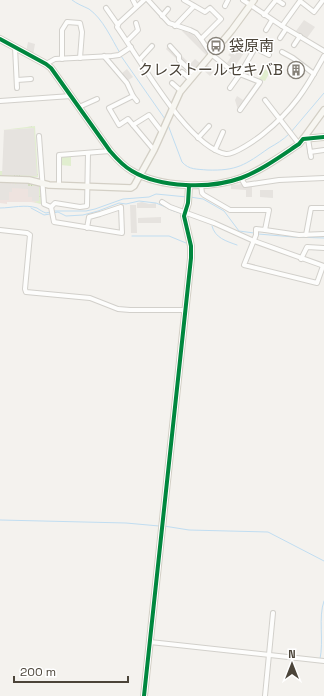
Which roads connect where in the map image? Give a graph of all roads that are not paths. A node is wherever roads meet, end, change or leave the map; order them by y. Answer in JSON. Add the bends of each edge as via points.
{"nodes":[{"id":1,"x":133,"y":0,"type":"edge"},
{"id":2,"x":144,"y":0,"type":"edge"},
{"id":3,"x":148,"y":0,"type":"edge"},
{"id":4,"x":184,"y":0,"type":"edge"},
{"id":5,"x":228,"y":0,"type":"edge"},
{"id":6,"x":243,"y":0,"type":"edge"},
{"id":7,"x":254,"y":0,"type":"edge"},
{"id":8,"x":277,"y":0,"type":"edge"},
{"id":9,"x":323,"y":0,"type":"edge"},
{"id":10,"x":283,"y":4,"type":"dead end"},
{"id":11,"x":136,"y":6,"type":"junction"},
{"id":12,"x":194,"y":6,"type":"junction"},
{"id":13,"x":225,"y":6,"type":"dead end"},
{"id":14,"x":250,"y":6,"type":"junction"},
{"id":15,"x":106,"y":8,"type":"dead end"},
{"id":16,"x":168,"y":9,"type":"dead end"},
{"id":17,"x":264,"y":15,"type":"junction"},
{"id":18,"x":162,"y":16,"type":"junction"},
{"id":19,"x":272,"y":20,"type":"junction"},
{"id":20,"x":136,"y":23,"type":"dead end"},
{"id":21,"x":118,"y":25,"type":"junction"},
{"id":22,"x":175,"y":26,"type":"junction"},
{"id":23,"x":284,"y":28,"type":"junction"},
{"id":24,"x":266,"y":30,"type":"dead end"},
{"id":25,"x":300,"y":36,"type":"junction"},
{"id":26,"x":280,"y":38,"type":"dead end"},
{"id":27,"x":0,"y":39,"type":"edge"},
{"id":28,"x":201,"y":39,"type":"junction"},
{"id":29,"x":127,"y":40,"type":"junction"},
{"id":30,"x":294,"y":45,"type":"dead end"},
{"id":31,"x":152,"y":46,"type":"dead end"},
{"id":32,"x":170,"y":46,"type":"dead end"},
{"id":33,"x":14,"y":47,"type":"junction"},
{"id":34,"x":131,"y":47,"type":"junction"},
{"id":35,"x":324,"y":51,"type":"edge"},
{"id":36,"x":282,"y":52,"type":"dead end"},
{"id":37,"x":211,"y":54,"type":"junction"},
{"id":38,"x":269,"y":55,"type":"dead end"},
{"id":39,"x":104,"y":56,"type":"junction"},
{"id":40,"x":324,"y":56,"type":"edge"},
{"id":41,"x":80,"y":58,"type":"junction"},
{"id":42,"x":62,"y":59,"type":"junction"},
{"id":43,"x":140,"y":59,"type":"junction"},
{"id":44,"x":46,"y":64,"type":"junction"},
{"id":45,"x":182,"y":72,"type":"dead end"},
{"id":46,"x":240,"y":74,"type":"junction"},
{"id":47,"x":314,"y":74,"type":"junction"},
{"id":48,"x":192,"y":77,"type":"junction"},
{"id":49,"x":31,"y":79,"type":"dead end"},
{"id":50,"x":17,"y":80,"type":"junction"},
{"id":51,"x":172,"y":82,"type":"dead end"},
{"id":52,"x":17,"y":88,"type":"dead end"},
{"id":53,"x":230,"y":88,"type":"dead end"},
{"id":54,"x":181,"y":91,"type":"junction"},
{"id":55,"x":72,"y":96,"type":"junction"},
{"id":56,"x":133,"y":96,"type":"junction"},
{"id":57,"x":97,"y":99,"type":"dead end"},
{"id":58,"x":265,"y":100,"type":"dead end"},
{"id":59,"x":0,"y":101,"type":"edge"},
{"id":60,"x":137,"y":101,"type":"dead end"},
{"id":61,"x":79,"y":107,"type":"junction"},
{"id":62,"x":172,"y":108,"type":"junction"},
{"id":63,"x":240,"y":110,"type":"dead end"},
{"id":64,"x":324,"y":110,"type":"edge"},
{"id":65,"x":280,"y":120,"type":"junction"},
{"id":66,"x":133,"y":126,"type":"junction"},
{"id":67,"x":209,"y":126,"type":"dead end"},
{"id":68,"x":162,"y":132,"type":"junction"},
{"id":69,"x":223,"y":132,"type":"dead end"},
{"id":70,"x":39,"y":136,"type":"dead end"},
{"id":71,"x":324,"y":136,"type":"edge"},
{"id":72,"x":198,"y":138,"type":"junction"},
{"id":73,"x":303,"y":141,"type":"junction"},
{"id":74,"x":154,"y":150,"type":"junction"},
{"id":75,"x":215,"y":150,"type":"junction"},
{"id":76,"x":324,"y":150,"type":"edge"},
{"id":77,"x":110,"y":151,"type":"junction"},
{"id":78,"x":88,"y":153,"type":"junction"},
{"id":79,"x":141,"y":176,"type":"junction"},
{"id":80,"x":241,"y":178,"type":"junction"},
{"id":81,"x":324,"y":178,"type":"edge"},
{"id":82,"x":0,"y":179,"type":"edge"},
{"id":83,"x":43,"y":183,"type":"junction"},
{"id":84,"x":59,"y":185,"type":"junction"},
{"id":85,"x":201,"y":185,"type":"junction"},
{"id":86,"x":88,"y":186,"type":"junction"},
{"id":87,"x":189,"y":186,"type":"junction"},
{"id":88,"x":162,"y":202,"type":"dead end"},
{"id":89,"x":51,"y":208,"type":"junction"},
{"id":90,"x":324,"y":208,"type":"edge"},
{"id":91,"x":185,"y":212,"type":"junction"},
{"id":92,"x":87,"y":228,"type":"junction"},
{"id":93,"x":0,"y":230,"type":"edge"},
{"id":94,"x":265,"y":230,"type":"junction"},
{"id":95,"x":324,"y":234,"type":"edge"},
{"id":96,"x":306,"y":235,"type":"junction"},
{"id":97,"x":254,"y":241,"type":"junction"},
{"id":98,"x":324,"y":248,"type":"edge"},
{"id":99,"x":301,"y":259,"type":"junction"},
{"id":100,"x":323,"y":266,"type":"edge"},
{"id":101,"x":185,"y":310,"type":"junction"},
{"id":102,"x":274,"y":613,"type":"dead end"},
{"id":103,"x":150,"y":642,"type":"junction"},
{"id":104,"x":269,"y":654,"type":"junction"},
{"id":105,"x":324,"y":661,"type":"edge"},
{"id":106,"x":144,"y":696,"type":"edge"},
{"id":107,"x":265,"y":696,"type":"edge"}],
"edges":[{"from":1,"to":11,"type":"street"},
{"from":2,"to":11,"type":"street"},
{"from":3,"to":18,"type":"street"},
{"from":4,"to":12,"type":"street"},
{"from":5,"to":13,"type":"street"},
{"from":6,"to":14,"type":"street"},
{"from":7,"to":14,"type":"street"},
{"from":8,"to":10,"type":"street"},
{"from":8,"to":17,"type":"street"},
{"from":9,"to":23,"type":"street","via":[[314,12],[300,1]]},
{"from":11,"to":21,"type":"street"},
{"from":12,"to":22,"type":"street"},
{"from":12,"to":28,"type":"street","via":[[204,12],[210,8],[221,19]]},
{"from":14,"to":17,"type":"street"},
{"from":14,"to":37,"type":"street"},
{"from":15,"to":21,"type":"street"},
{"from":16,"to":18,"type":"street"},
{"from":17,"to":19,"type":"street"},
{"from":18,"to":22,"type":"street"},
{"from":19,"to":23,"type":"street"},
{"from":19,"to":24,"type":"street"},
{"from":20,"to":29,"type":"street","via":[[138,30]]},
{"from":21,"to":29,"type":"street","via":[[117,28]]},
{"from":22,"to":28,"type":"street","via":[[190,30]]},
{"from":23,"to":25,"type":"street"},
{"from":23,"to":26,"type":"street"},
{"from":25,"to":30,"type":"street"},
{"from":25,"to":35,"type":"street"},
{"from":27,"to":33,"type":"street"},
{"from":28,"to":37,"type":"street"},
{"from":29,"to":34,"type":"street"},
{"from":31,"to":43,"type":"street"},
{"from":32,"to":48,"type":"street"},
{"from":33,"to":44,"type":"street"},
{"from":33,"to":50,"type":"street"},
{"from":34,"to":39,"type":"street","via":[[121,53]]},
{"from":34,"to":43,"type":"street"},
{"from":36,"to":47,"type":"street"},
{"from":37,"to":46,"type":"street","via":[[232,71]]},
{"from":37,"to":48,"type":"street"},
{"from":38,"to":46,"type":"street","via":[[255,48]]},
{"from":39,"to":41,"type":"street"},
{"from":39,"to":56,"type":"street","via":[[127,83]]},
{"from":40,"to":47,"type":"street"},
{"from":41,"to":42,"type":"street"},
{"from":41,"to":42,"type":"street","via":[[80,23],[67,22],[62,30]]},
{"from":42,"to":44,"type":"street","via":[[55,59]]},
{"from":43,"to":62,"type":"street"},
{"from":44,"to":55,"type":"street"},
{"from":45,"to":48,"type":"street"},
{"from":46,"to":53,"type":"street"},
{"from":46,"to":63,"type":"street","via":[[260,82]]},
{"from":47,"to":65,"type":"street","via":[[299,98]]},
{"from":48,"to":54,"type":"street"},
{"from":49,"to":50,"type":"street"},
{"from":50,"to":52,"type":"street"},
{"from":51,"to":54,"type":"street"},
{"from":54,"to":62,"type":"street"},
{"from":55,"to":59,"type":"street"},
{"from":55,"to":61,"type":"street"},
{"from":56,"to":60,"type":"street"},
{"from":56,"to":66,"type":"street","via":[[109,108],[119,125],[128,119]]},
{"from":57,"to":61,"type":"street"},
{"from":58,"to":65,"type":"street"},
{"from":61,"to":77,"type":"street"},
{"from":62,"to":68,"type":"street"},
{"from":62,"to":72,"type":"street"},
{"from":64,"to":73,"type":"street"},
{"from":65,"to":73,"type":"street","via":[[292,136]]},
{"from":65,"to":75,"type":"street","via":[[258,138],[233,153]]},
{"from":66,"to":68,"type":"street","via":[[149,115]]},
{"from":66,"to":74,"type":"street"},
{"from":67,"to":72,"type":"street"},
{"from":68,"to":74,"type":"street"},
{"from":69,"to":75,"type":"street"},
{"from":70,"to":83,"type":"street"},
{"from":71,"to":73,"type":"street"},
{"from":72,"to":75,"type":"street"},
{"from":73,"to":76,"type":"street","via":[[311,154]]},
{"from":73,"to":80,"type":"street"},
{"from":74,"to":79,"type":"street"},
{"from":77,"to":78,"type":"street"},
{"from":77,"to":79,"type":"street","via":[[125,167]]},
{"from":78,"to":84,"type":"street","via":[[59,155]]},
{"from":78,"to":86,"type":"street"},
{"from":79,"to":86,"type":"street","via":[[131,188]]},
{"from":79,"to":87,"type":"street"},
{"from":80,"to":81,"type":"street","via":[[245,184]]},
{"from":80,"to":85,"type":"street"},
{"from":82,"to":83,"type":"street"},
{"from":83,"to":84,"type":"street"},
{"from":83,"to":89,"type":"street","via":[[44,204]]},
{"from":84,"to":86,"type":"street"},
{"from":85,"to":87,"type":"street"},
{"from":85,"to":94,"type":"street","via":[[204,195],[230,210],[269,210]]},
{"from":86,"to":89,"type":"street","via":[[87,206],[55,203]]},
{"from":87,"to":91,"type":"street"},
{"from":88,"to":91,"type":"street"},
{"from":89,"to":92,"type":"street","via":[[54,222]]},
{"from":90,"to":96,"type":"street","via":[[310,208]]},
{"from":91,"to":97,"type":"street"},
{"from":91,"to":101,"type":"street","via":[[191,246]]},
{"from":92,"to":92,"type":"street","via":[[122,234],[121,207],[89,217]]},
{"from":93,"to":101,"type":"street","via":[[30,235],[26,292],[90,298],[118,309]]},
{"from":94,"to":96,"type":"street"},
{"from":94,"to":97,"type":"street","via":[[256,229]]},
{"from":95,"to":96,"type":"street"},
{"from":97,"to":99,"type":"street"},
{"from":97,"to":100,"type":"street","via":[[244,264],[317,283]]},
{"from":98,"to":99,"type":"street","via":[[307,247]]},
{"from":99,"to":100,"type":"street"},
{"from":101,"to":103,"type":"street"},
{"from":102,"to":104,"type":"street"},
{"from":103,"to":104,"type":"street"},
{"from":103,"to":106,"type":"street"},
{"from":104,"to":105,"type":"street"},
{"from":104,"to":107,"type":"street"}]}
